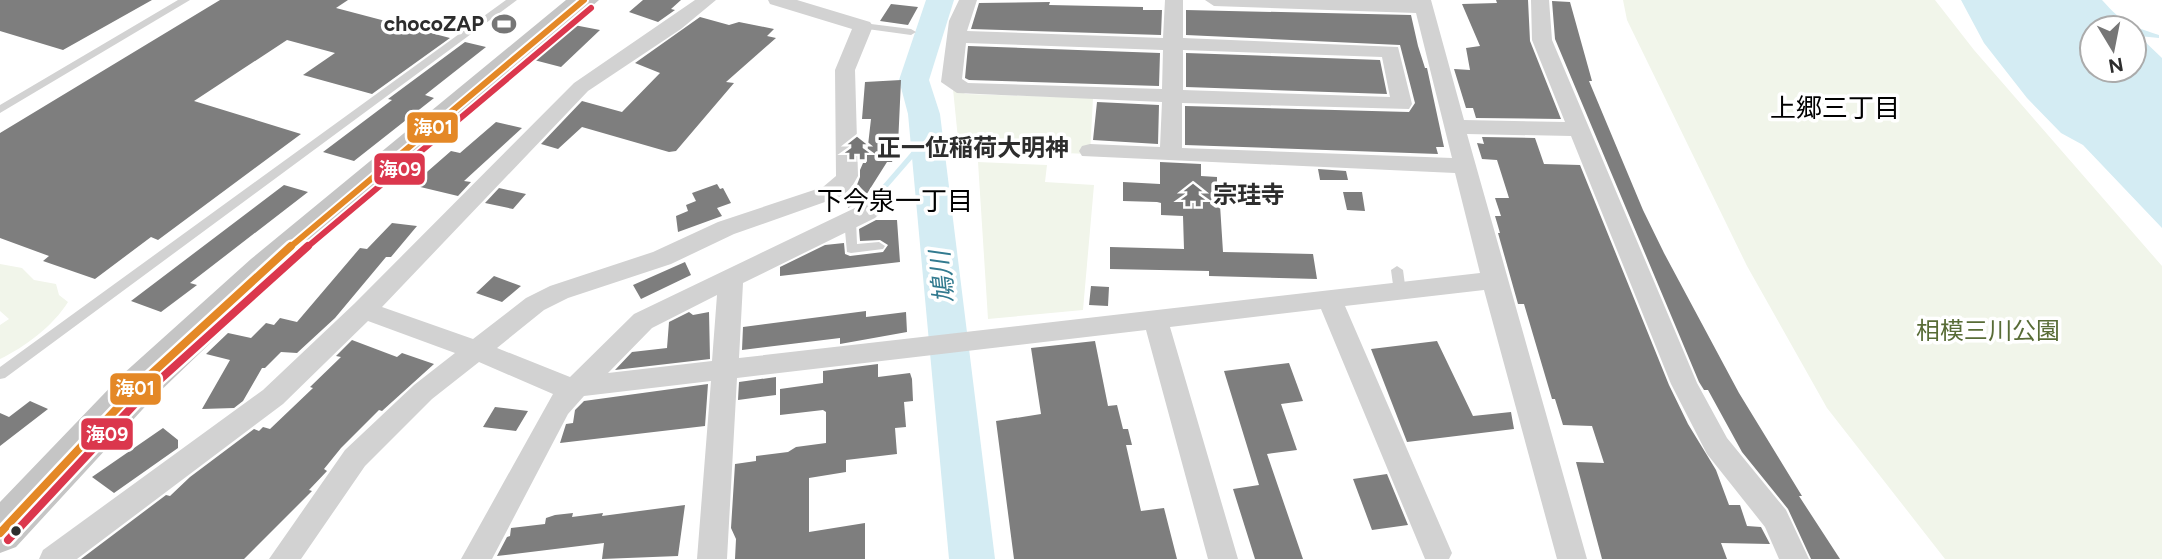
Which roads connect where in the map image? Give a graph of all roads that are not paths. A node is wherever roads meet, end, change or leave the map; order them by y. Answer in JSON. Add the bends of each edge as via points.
{"nodes":[{"id":1,"x":185,"y":0,"type":"edge"},
{"id":2,"x":512,"y":0,"type":"edge"},
{"id":3,"x":583,"y":0,"type":"edge"},
{"id":4,"x":707,"y":0,"type":"edge"},
{"id":5,"x":777,"y":0,"type":"edge"},
{"id":6,"x":968,"y":0,"type":"edge"},
{"id":7,"x":1174,"y":0,"type":"edge"},
{"id":8,"x":1214,"y":0,"type":"edge"},
{"id":9,"x":1540,"y":0,"type":"edge"},
{"id":10,"x":1423,"y":4,"type":"edge"},
{"id":11,"x":863,"y":26,"type":"junction"},
{"id":12,"x":911,"y":32,"type":"dead end"},
{"id":13,"x":958,"y":37,"type":"junction"},
{"id":14,"x":1173,"y":45,"type":"junction"},
{"id":15,"x":1172,"y":97,"type":"junction"},
{"id":16,"x":0,"y":110,"type":"edge"},
{"id":17,"x":1456,"y":127,"type":"junction"},
{"id":18,"x":1579,"y":129,"type":"junction"},
{"id":19,"x":1090,"y":151,"type":"dead end"},
{"id":20,"x":1171,"y":154,"type":"junction"},
{"id":21,"x":1466,"y":166,"type":"junction"},
{"id":22,"x":883,"y":199,"type":"dead end"},
{"id":23,"x":850,"y":220,"type":"junction"},
{"id":24,"x":878,"y":246,"type":"dead end"},
{"id":25,"x":730,"y":278,"type":"junction"},
{"id":26,"x":1494,"y":280,"type":"junction"},
{"id":27,"x":1330,"y":300,"type":"junction"},
{"id":28,"x":364,"y":310,"type":"junction"},
{"id":29,"x":1156,"y":322,"type":"junction"},
{"id":30,"x":476,"y":350,"type":"junction"},
{"id":31,"x":725,"y":372,"type":"junction"},
{"id":32,"x":0,"y":373,"type":"edge"},
{"id":33,"x":566,"y":386,"type":"junction"},
{"id":34,"x":0,"y":533,"type":"edge"},
{"id":35,"x":1437,"y":553,"type":"dead end"},
{"id":36,"x":54,"y":559,"type":"edge"},
{"id":37,"x":284,"y":559,"type":"edge"},
{"id":38,"x":475,"y":559,"type":"edge"},
{"id":39,"x":712,"y":559,"type":"edge"},
{"id":40,"x":1223,"y":559,"type":"edge"},
{"id":41,"x":1573,"y":559,"type":"edge"},
{"id":42,"x":1794,"y":559,"type":"edge"}],
"edges":[{"from":1,"to":16,"type":"lane"},
{"from":2,"to":32,"type":"lane"},
{"from":3,"to":34,"type":"main road","via":[[264,269],[138,386]]},
{"from":4,"to":28,"type":"street","via":[[580,87]]},
{"from":5,"to":11,"type":"street"},
{"from":6,"to":13,"type":"street","via":[[958,21]]},
{"from":7,"to":14,"type":"street"},
{"from":8,"to":10,"type":"street"},
{"from":9,"to":18,"type":"street","via":[[1542,40]]},
{"from":10,"to":17,"type":"street"},
{"from":11,"to":12,"type":"lane"},
{"from":11,"to":30,"type":"street","via":[[845,70],[847,176],[842,185],[726,228],[662,258],[559,292],[535,304]]},
{"from":13,"to":14,"type":"street"},
{"from":13,"to":15,"type":"street","via":[[951,82],[964,89]]},
{"from":14,"to":15,"type":"street"},
{"from":14,"to":15,"type":"street","via":[[1391,51],[1402,104]]},
{"from":15,"to":20,"type":"street"},
{"from":17,"to":18,"type":"street"},
{"from":17,"to":21,"type":"street"},
{"from":18,"to":42,"type":"street","via":[[1684,384],[1717,446],[1776,519]]},
{"from":19,"to":20,"type":"street"},
{"from":20,"to":21,"type":"street"},
{"from":21,"to":26,"type":"street"},
{"from":22,"to":23,"type":"street"},
{"from":23,"to":24,"type":"lane","via":[[851,249]]},
{"from":23,"to":25,"type":"street"},
{"from":25,"to":31,"type":"street"},
{"from":25,"to":33,"type":"street","via":[[643,321]]},
{"from":26,"to":27,"type":"street","via":[[1398,281]]},
{"from":26,"to":41,"type":"street"},
{"from":27,"to":29,"type":"street"},
{"from":27,"to":35,"type":"street"},
{"from":28,"to":30,"type":"street"},
{"from":28,"to":36,"type":"street","via":[[273,397]]},
{"from":29,"to":31,"type":"street"},
{"from":29,"to":40,"type":"street"},
{"from":30,"to":33,"type":"street"},
{"from":30,"to":37,"type":"street","via":[[355,458]]},
{"from":31,"to":33,"type":"street"},
{"from":31,"to":39,"type":"street"},
{"from":33,"to":38,"type":"street"}]}
